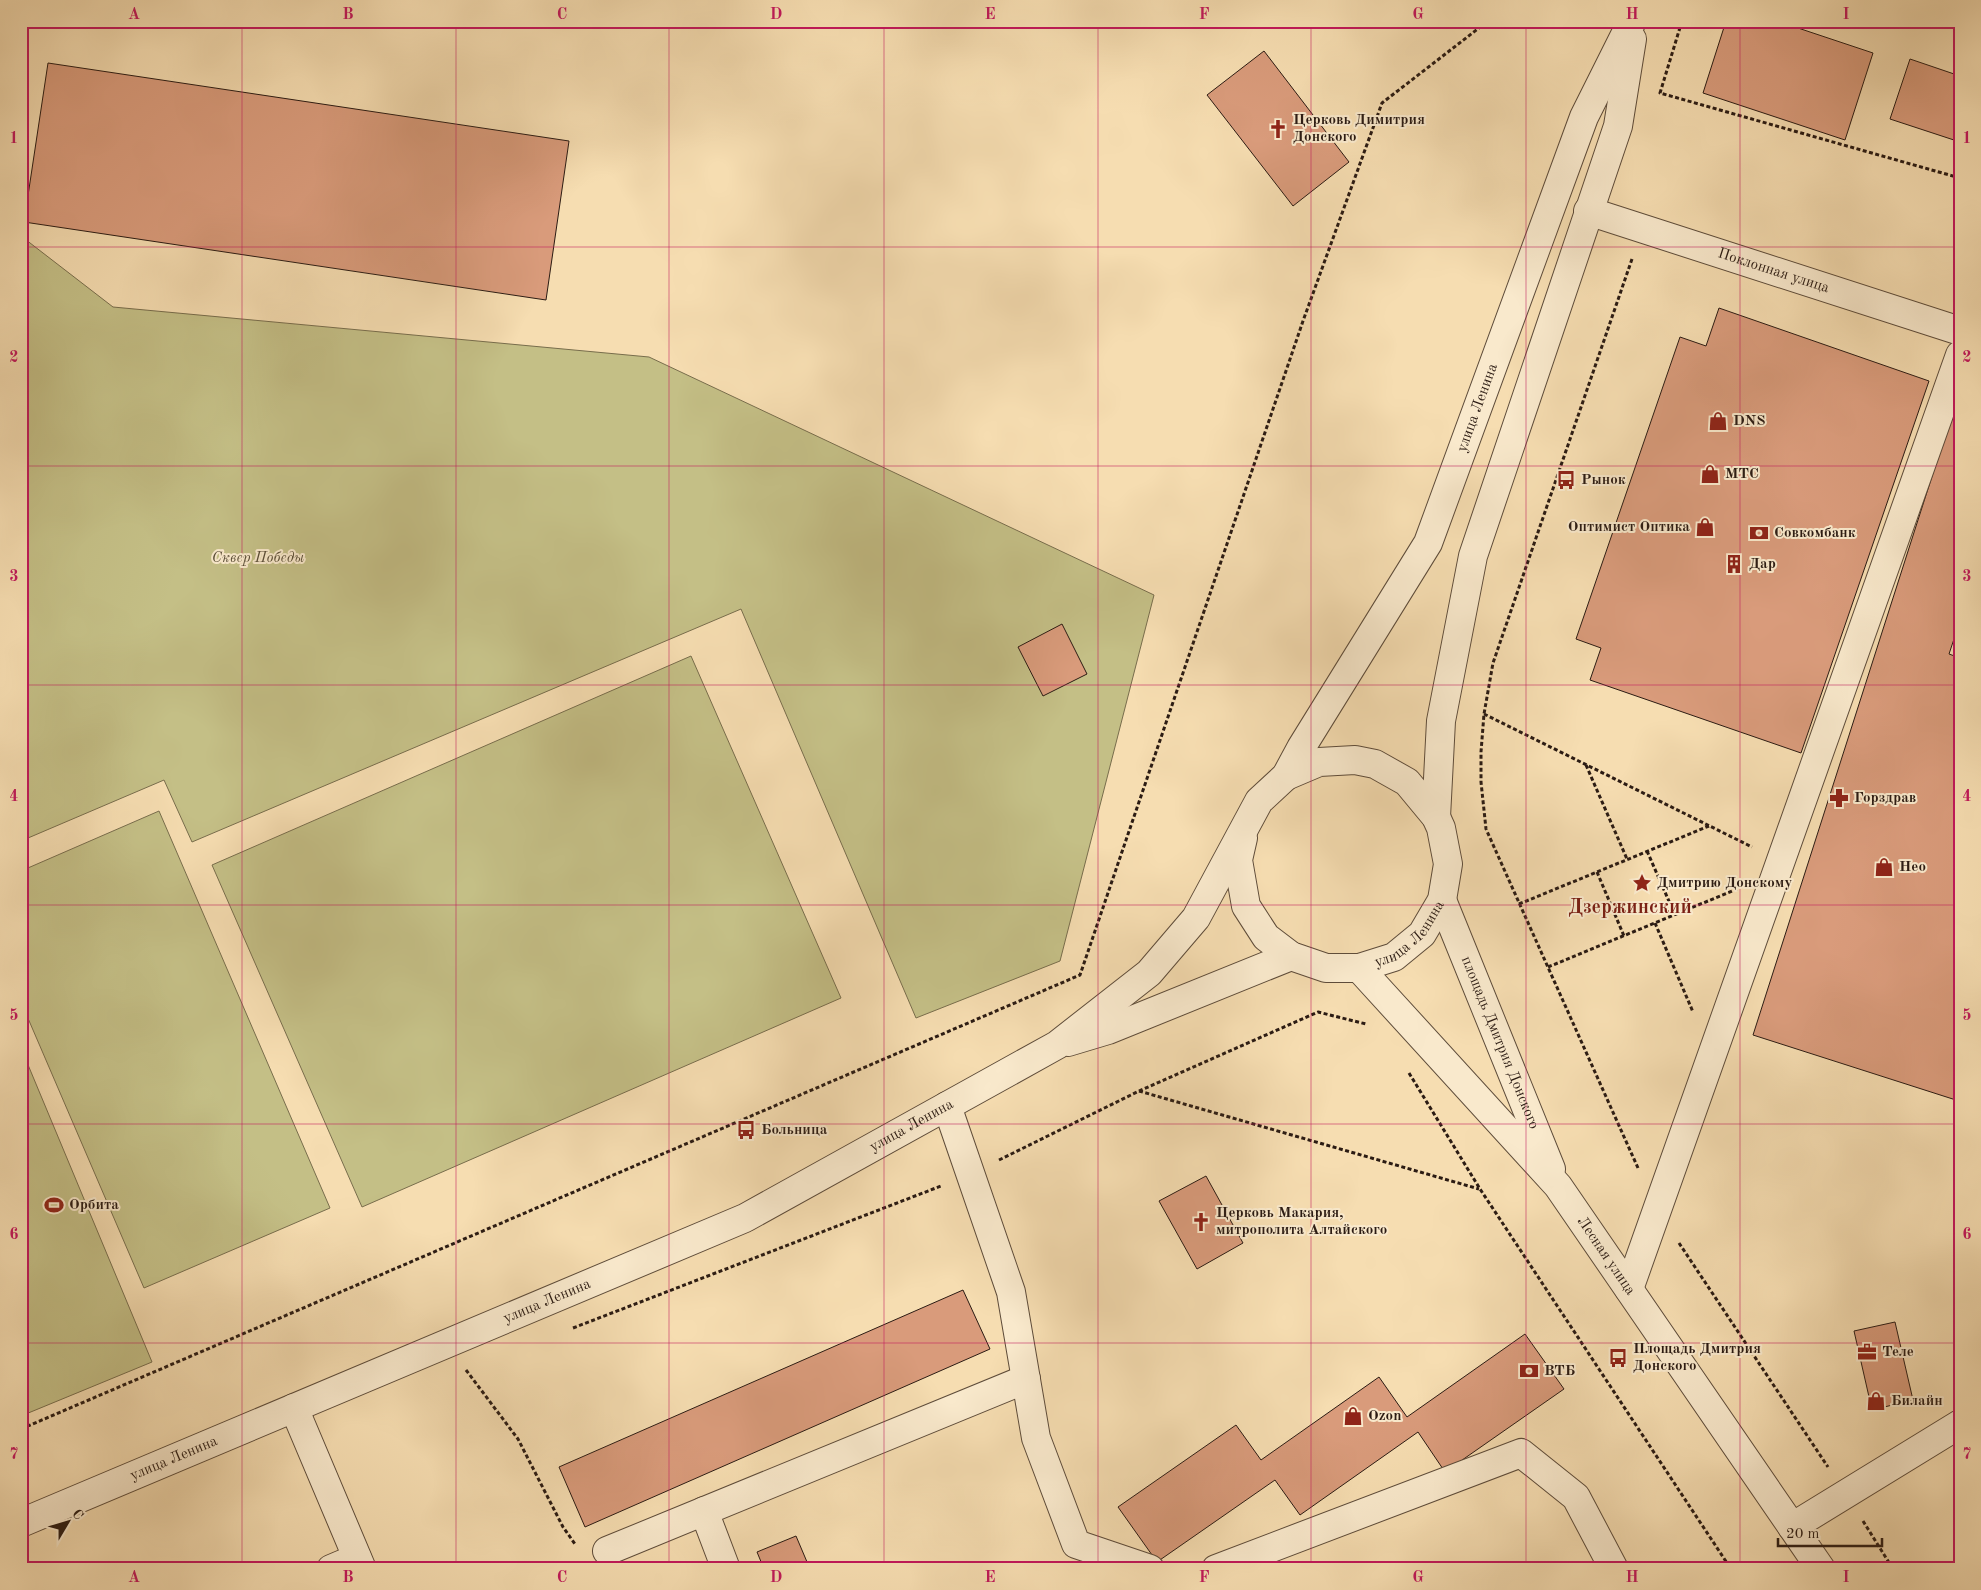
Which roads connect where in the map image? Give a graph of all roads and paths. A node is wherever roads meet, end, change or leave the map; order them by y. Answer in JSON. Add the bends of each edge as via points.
{"nodes":[{"id":1,"x":1488,"y":21,"type":"edge"},
{"id":2,"x":1634,"y":21,"type":"edge"},
{"id":3,"x":1682,"y":21,"type":"edge"},
{"id":4,"x":1960,"y":178,"type":"edge"},
{"id":5,"x":1588,"y":211,"type":"junction"},
{"id":6,"x":1643,"y":229,"type":"junction"},
{"id":7,"x":1960,"y":331,"type":"edge"},
{"id":8,"x":1960,"y":355,"type":"edge"},
{"id":9,"x":1484,"y":714,"type":"junction"},
{"id":10,"x":1586,"y":764,"type":"junction"},
{"id":11,"x":1286,"y":776,"type":"junction"},
{"id":12,"x":1436,"y":817,"type":"junction"},
{"id":13,"x":1246,"y":824,"type":"junction"},
{"id":14,"x":1709,"y":825,"type":"junction"},
{"id":15,"x":1647,"y":851,"type":"junction"},
{"id":16,"x":1627,"y":859,"type":"junction"},
{"id":17,"x":1779,"y":867,"type":"junction"},
{"id":18,"x":1597,"y":872,"type":"junction"},
{"id":19,"x":1442,"y":900,"type":"junction"},
{"id":20,"x":1519,"y":904,"type":"junction"},
{"id":21,"x":1675,"y":915,"type":"junction"},
{"id":22,"x":1655,"y":923,"type":"junction"},
{"id":23,"x":1624,"y":936,"type":"junction"},
{"id":24,"x":1292,"y":956,"type":"junction"},
{"id":25,"x":1548,"y":967,"type":"junction"},
{"id":26,"x":1359,"y":968,"type":"junction"},
{"id":27,"x":1373,"y":1026,"type":"dead end"},
{"id":28,"x":1057,"y":1045,"type":"junction"},
{"id":29,"x":1712,"y":1056,"type":"junction"},
{"id":30,"x":1408,"y":1071,"type":"dead end"},
{"id":31,"x":1139,"y":1091,"type":"junction"},
{"id":32,"x":947,"y":1106,"type":"junction"},
{"id":33,"x":970,"y":1174,"type":"junction"},
{"id":34,"x":1558,"y":1186,"type":"junction"},
{"id":35,"x":1480,"y":1189,"type":"junction"},
{"id":36,"x":1658,"y":1208,"type":"junction"},
{"id":37,"x":1629,"y":1288,"type":"junction"},
{"id":38,"x":566,"y":1330,"type":"dead end"},
{"id":39,"x":475,"y":1366,"type":"dead end"},
{"id":40,"x":466,"y":1369,"type":"dead end"},
{"id":41,"x":1026,"y":1379,"type":"junction"},
{"id":42,"x":490,"y":1401,"type":"dead end"},
{"id":43,"x":294,"y":1408,"type":"junction"},
{"id":44,"x":1960,"y":1424,"type":"edge"},
{"id":45,"x":21,"y":1429,"type":"edge"},
{"id":46,"x":1846,"y":1494,"type":"junction"},
{"id":47,"x":704,"y":1511,"type":"junction"},
{"id":48,"x":21,"y":1523,"type":"edge"},
{"id":49,"x":1792,"y":1527,"type":"junction"},
{"id":50,"x":607,"y":1551,"type":"joint"},
{"id":51,"x":359,"y":1563,"type":"edge"},
{"id":52,"x":331,"y":1569,"type":"edge"},
{"id":53,"x":726,"y":1569,"type":"edge"},
{"id":54,"x":1150,"y":1569,"type":"edge"},
{"id":55,"x":1216,"y":1569,"type":"edge"},
{"id":56,"x":1614,"y":1569,"type":"edge"},
{"id":57,"x":1731,"y":1569,"type":"edge"},
{"id":58,"x":1821,"y":1569,"type":"edge"},
{"id":59,"x":1893,"y":1569,"type":"edge"}],
"edges":[{"from":1,"to":45,"type":"path","via":[[1382,103],[1303,321],[1080,975]]},
{"from":2,"to":5,"type":"street","name":"улица Ленина","via":[[1618,126]]},
{"from":2,"to":11,"type":"street","name":"улица Ленина","via":[[1584,117],[1428,543]]},
{"from":3,"to":4,"type":"path","via":[[1660,93]]},
{"from":5,"to":6,"type":"street","name":"Поклонная улица"},
{"from":5,"to":12,"type":"street","name":"улица Ленина","via":[[1473,556],[1441,721]]},
{"from":6,"to":7,"type":"street","name":"Поклонная улица"},
{"from":6,"to":9,"type":"path","via":[[1493,663]]},
{"from":8,"to":17,"type":"street"},
{"from":9,"to":10,"type":"path"},
{"from":9,"to":20,"type":"path","via":[[1481,774],[1486,829]]},
{"from":10,"to":14,"type":"path"},
{"from":10,"to":16,"type":"path"},
{"from":11,"to":12,"type":"street","name":"улица Ленина","via":[[1319,762],[1355,760],[1375,764],[1407,782]]},
{"from":11,"to":13,"type":"street","name":"улица Ленина","via":[[1259,801]]},
{"from":12,"to":19,"type":"street","name":"улица Ленина","via":[[1448,864]]},
{"from":13,"to":24,"type":"street","name":"улица Ленина","via":[[1238,860],[1246,906],[1266,937]]},
{"from":13,"to":28,"type":"street","name":"улица Ленина","via":[[1196,918],[1150,972]]},
{"from":14,"to":15,"type":"path"},
{"from":14,"to":17,"type":"path"},
{"from":15,"to":16,"type":"path"},
{"from":15,"to":21,"type":"path"},
{"from":16,"to":18,"type":"path"},
{"from":17,"to":21,"type":"path"},
{"from":17,"to":29,"type":"street"},
{"from":18,"to":20,"type":"path"},
{"from":18,"to":23,"type":"path"},
{"from":19,"to":26,"type":"street","name":"улица Ленина","via":[[1422,934],[1394,957]]},
{"from":19,"to":34,"type":"street","name":"площадь Дмитрия Донского"},
{"from":20,"to":25,"type":"path"},
{"from":21,"to":22,"type":"path"},
{"from":22,"to":23,"type":"path"},
{"from":22,"to":29,"type":"path"},
{"from":23,"to":25,"type":"path"},
{"from":24,"to":26,"type":"street","name":"улица Ленина","via":[[1326,968]]},
{"from":24,"to":28,"type":"street","name":"улица Ленина","via":[[1108,1030]]},
{"from":25,"to":36,"type":"path"},
{"from":26,"to":34,"type":"street","name":"Лесная улица"},
{"from":27,"to":31,"type":"path","via":[[1318,1012]]},
{"from":28,"to":32,"type":"street","name":"улица Ленина"},
{"from":29,"to":36,"type":"street"},
{"from":30,"to":35,"type":"path"},
{"from":31,"to":33,"type":"path"},
{"from":31,"to":35,"type":"path"},
{"from":32,"to":33,"type":"street"},
{"from":32,"to":43,"type":"street","name":"улица Ленина","via":[[745,1218]]},
{"from":33,"to":38,"type":"path"},
{"from":33,"to":41,"type":"street","via":[[1011,1292]]},
{"from":34,"to":37,"type":"street","name":"Лесная улица"},
{"from":35,"to":57,"type":"path"},
{"from":36,"to":37,"type":"street"},
{"from":36,"to":46,"type":"path"},
{"from":37,"to":49,"type":"street","name":"Лесная улица"},
{"from":39,"to":40,"type":"path"},
{"from":41,"to":47,"type":"street"},
{"from":41,"to":54,"type":"street","via":[[1036,1438],[1076,1544]]},
{"from":42,"to":50,"type":"path","via":[[518,1439],[563,1527],[586,1559]]},
{"from":43,"to":48,"type":"street","name":"улица Ленина"},
{"from":43,"to":51,"type":"street"},
{"from":44,"to":46,"type":"street"},
{"from":46,"to":49,"type":"street"},
{"from":46,"to":59,"type":"path"},
{"from":47,"to":50,"type":"street"},
{"from":47,"to":53,"type":"street"},
{"from":49,"to":58,"type":"street","name":"Лесная улица"},
{"from":51,"to":52,"type":"street"},
{"from":55,"to":56,"type":"street","via":[[1521,1454],[1576,1498]]}]}
